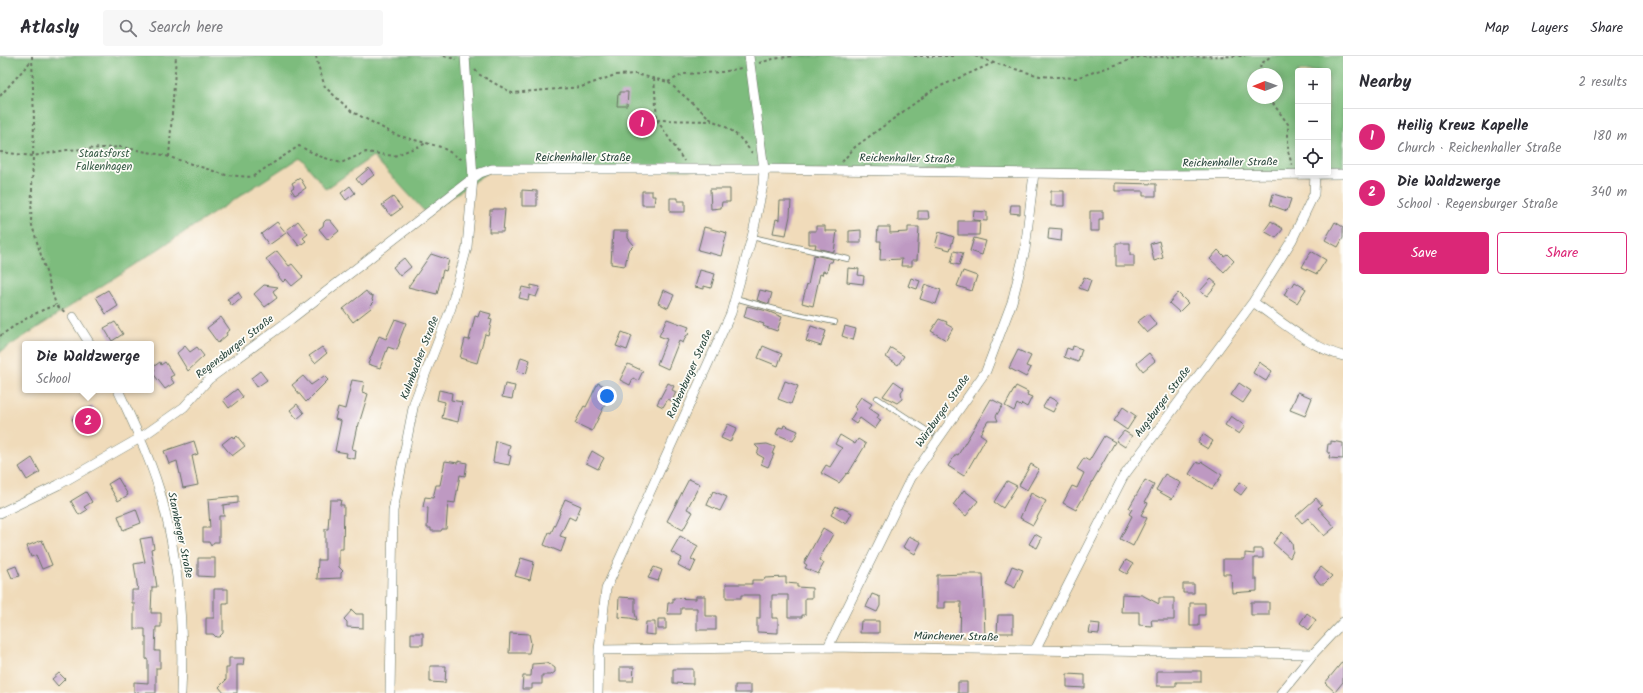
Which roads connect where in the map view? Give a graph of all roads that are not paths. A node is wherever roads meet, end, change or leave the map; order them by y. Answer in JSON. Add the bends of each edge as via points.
{"nodes":[{"id":1,"x":749,"y":56,"type":"edge"},
{"id":2,"x":465,"y":58,"type":"edge"},
{"id":3,"x":761,"y":169,"type":"junction"},
{"id":4,"x":1034,"y":173,"type":"junction"},
{"id":5,"x":1295,"y":174,"type":"edge"},
{"id":6,"x":1331,"y":174,"type":"edge"},
{"id":7,"x":1343,"y":174,"type":"edge"},
{"id":8,"x":1315,"y":176,"type":"edge"},
{"id":9,"x":472,"y":178,"type":"junction"},
{"id":10,"x":752,"y":237,"type":"junction"},
{"id":11,"x":848,"y":259,"type":"dead end"},
{"id":12,"x":735,"y":298,"type":"junction"},
{"id":13,"x":1252,"y":302,"type":"junction"},
{"id":14,"x":72,"y":317,"type":"road end"},
{"id":15,"x":835,"y":322,"type":"dead end"},
{"id":16,"x":88,"y":341,"type":"edge"},
{"id":17,"x":1343,"y":356,"type":"edge"},
{"id":18,"x":119,"y":393,"type":"edge"},
{"id":19,"x":877,"y":398,"type":"dead end"},
{"id":20,"x":932,"y":434,"type":"dead end"},
{"id":21,"x":140,"y":438,"type":"junction"},
{"id":22,"x":0,"y":513,"type":"edge"},
{"id":23,"x":1343,"y":622,"type":"edge"},
{"id":24,"x":828,"y":647,"type":"junction"},
{"id":25,"x":599,"y":650,"type":"junction"},
{"id":26,"x":1036,"y":650,"type":"junction"},
{"id":27,"x":1313,"y":654,"type":"junction"},
{"id":28,"x":181,"y":693,"type":"edge"},
{"id":29,"x":390,"y":693,"type":"edge"},
{"id":30,"x":598,"y":693,"type":"edge"},
{"id":31,"x":1281,"y":693,"type":"edge"}],
"edges":[{"from":1,"to":3,"type":"street","name":"Rothenburger Straße"},
{"from":2,"to":9,"type":"street","name":"Kulmbacher Straße"},
{"from":3,"to":4,"type":"street","name":"Reichenhaller Straße"},
{"from":3,"to":9,"type":"street","name":"Reichenhaller Straße","via":[[492,169]]},
{"from":3,"to":10,"type":"street","name":"Rothenburger Straße","via":[[763,185]]},
{"from":4,"to":5,"type":"street","name":"Reichenhaller Straße"},
{"from":4,"to":24,"type":"street","name":"Würzburger Straße","via":[[1025,250],[1012,302],[986,371],[911,478]]},
{"from":6,"to":7,"type":"street","name":"Reichenhaller Straße"},
{"from":8,"to":13,"type":"street","name":"Augsburger Straße","via":[[1314,194],[1292,240]]},
{"from":9,"to":21,"type":"street","name":"Regensburger Straße","via":[[209,379],[184,407]]},
{"from":9,"to":29,"type":"street","name":"Kulmbacher Straße","via":[[468,247],[451,308],[414,403],[393,511]]},
{"from":10,"to":11,"type":"lane"},
{"from":10,"to":12,"type":"street","name":"Rothenburger Straße"},
{"from":12,"to":15,"type":"lane"},
{"from":12,"to":25,"type":"street","name":"Rothenburger Straße","via":[[731,313],[606,589]]},
{"from":13,"to":17,"type":"street","via":[[1312,342]]},
{"from":13,"to":26,"type":"street","name":"Augsburger Straße","via":[[1123,477]]},
{"from":14,"to":16,"type":"street"},
{"from":18,"to":21,"type":"street","name":"Starnberger Straße"},
{"from":19,"to":20,"type":"lane"},
{"from":21,"to":22,"type":"street","name":"Regensburger Straße","via":[[58,485]]},
{"from":21,"to":28,"type":"street","name":"Starnberger Straße","via":[[163,502],[177,577],[183,657]]},
{"from":23,"to":27,"type":"street"},
{"from":24,"to":25,"type":"street","name":"Münchener Straße"},
{"from":24,"to":26,"type":"street","name":"Münchener Straße"},
{"from":25,"to":30,"type":"street","name":"Rothenburger Straße"},
{"from":26,"to":27,"type":"street","name":"Münchener Straße"},
{"from":27,"to":31,"type":"street"}]}
